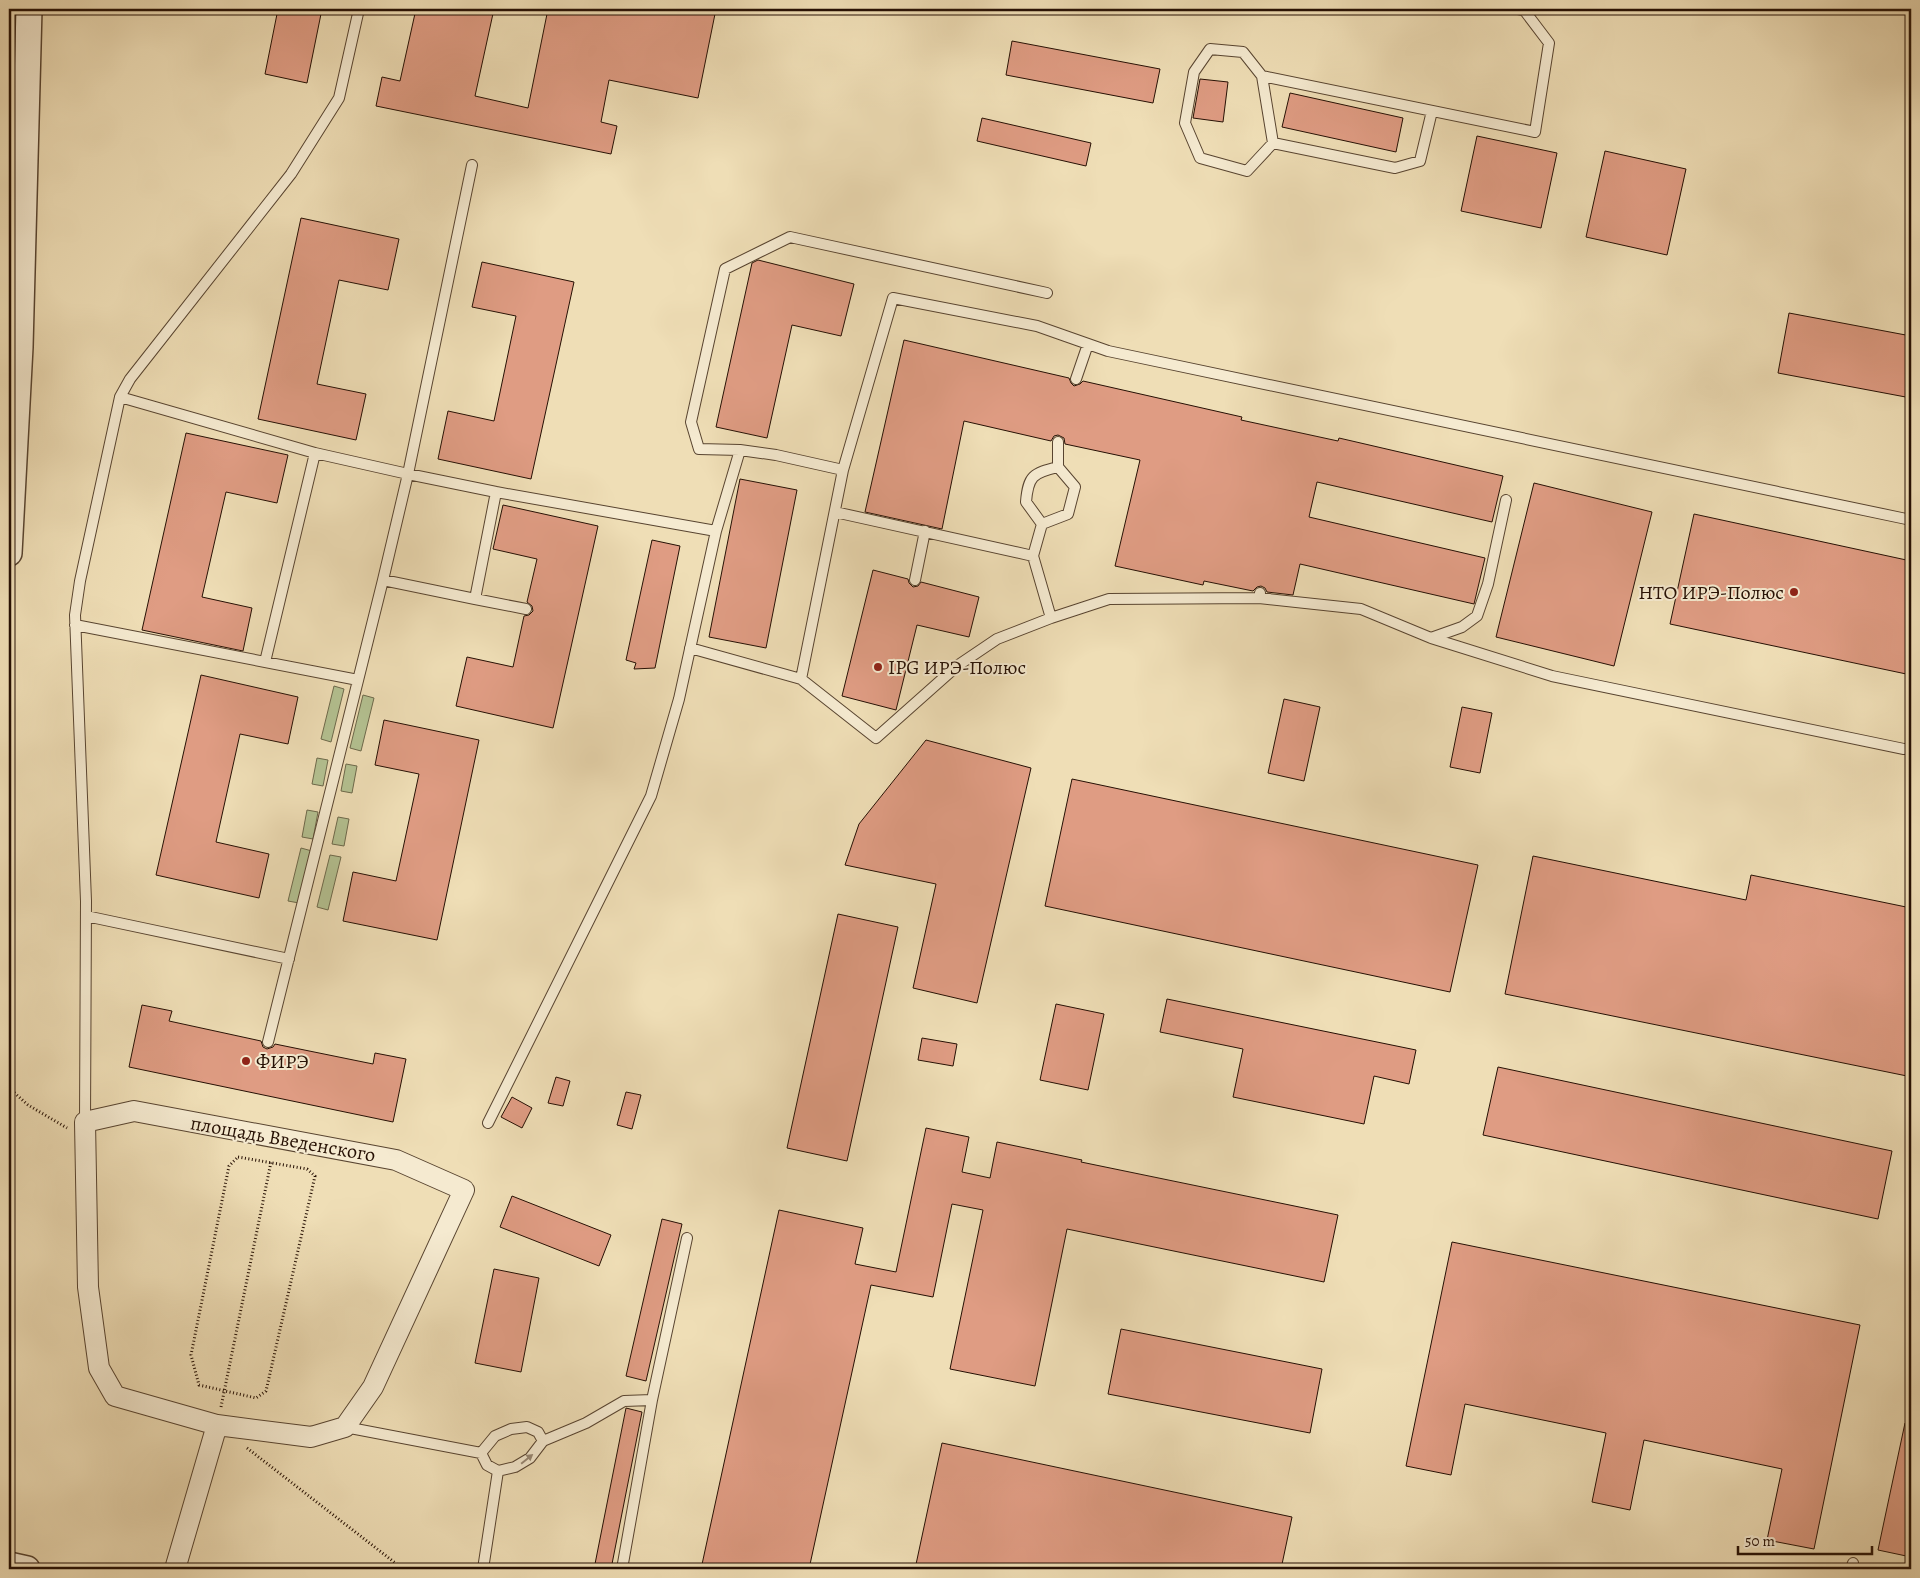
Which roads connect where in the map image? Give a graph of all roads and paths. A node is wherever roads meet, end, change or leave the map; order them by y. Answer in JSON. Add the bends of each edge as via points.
{"nodes":[{"id":1,"x":29,"y":9,"type":"edge"},
{"id":2,"x":360,"y":9,"type":"edge"},
{"id":3,"x":1518,"y":9,"type":"edge"},
{"id":4,"x":1262,"y":76,"type":"junction"},
{"id":5,"x":1432,"y":111,"type":"junction"},
{"id":6,"x":1273,"y":143,"type":"junction"},
{"id":7,"x":472,"y":165,"type":"dead end"},
{"id":8,"x":1047,"y":292,"type":"dead end"},
{"id":9,"x":1088,"y":344,"type":"junction"},
{"id":10,"x":1076,"y":379,"type":"dead end"},
{"id":11,"x":13,"y":380,"type":"edge"},
{"id":12,"x":120,"y":398,"type":"junction"},
{"id":13,"x":1058,"y":442,"type":"dead end"},
{"id":14,"x":740,"y":450,"type":"junction"},
{"id":15,"x":314,"y":453,"type":"junction"},
{"id":16,"x":1058,"y":467,"type":"junction"},
{"id":17,"x":843,"y":470,"type":"junction"},
{"id":18,"x":408,"y":474,"type":"junction"},
{"id":19,"x":496,"y":492,"type":"junction"},
{"id":20,"x":1506,"y":500,"type":"dead end"},
{"id":21,"x":835,"y":512,"type":"junction"},
{"id":22,"x":1911,"y":520,"type":"edge"},
{"id":23,"x":1042,"y":524,"type":"junction"},
{"id":24,"x":716,"y":531,"type":"junction"},
{"id":25,"x":925,"y":531,"type":"junction"},
{"id":26,"x":9,"y":553,"type":"edge"},
{"id":27,"x":1033,"y":556,"type":"junction"},
{"id":28,"x":383,"y":580,"type":"junction"},
{"id":29,"x":915,"y":580,"type":"dead end"},
{"id":30,"x":475,"y":600,"type":"junction"},
{"id":31,"x":526,"y":609,"type":"dead end"},
{"id":32,"x":1051,"y":618,"type":"junction"},
{"id":33,"x":75,"y":625,"type":"junction"},
{"id":34,"x":1431,"y":638,"type":"junction"},
{"id":35,"x":690,"y":648,"type":"junction"},
{"id":36,"x":265,"y":662,"type":"junction"},
{"id":37,"x":802,"y":679,"type":"junction"},
{"id":38,"x":358,"y":680,"type":"junction"},
{"id":39,"x":1904,"y":749,"type":"dead end"},
{"id":40,"x":86,"y":916,"type":"junction"},
{"id":41,"x":288,"y":959,"type":"junction"},
{"id":42,"x":268,"y":1042,"type":"dead end"},
{"id":43,"x":9,"y":1088,"type":"edge"},
{"id":44,"x":85,"y":1122,"type":"junction"},
{"id":45,"x":488,"y":1123,"type":"dead end"},
{"id":46,"x":271,"y":1162,"type":"junction"},
{"id":47,"x":687,"y":1238,"type":"dead end"},
{"id":48,"x":224,"y":1391,"type":"junction"},
{"id":49,"x":652,"y":1400,"type":"junction"},
{"id":50,"x":217,"y":1425,"type":"junction"},
{"id":51,"x":345,"y":1427,"type":"junction"},
{"id":52,"x":543,"y":1441,"type":"junction"},
{"id":53,"x":481,"y":1453,"type":"junction"},
{"id":54,"x":498,"y":1471,"type":"junction"},
{"id":55,"x":9,"y":1564,"type":"edge"},
{"id":56,"x":27,"y":1569,"type":"edge"},
{"id":57,"x":175,"y":1569,"type":"edge"},
{"id":58,"x":403,"y":1569,"type":"edge"},
{"id":59,"x":483,"y":1569,"type":"edge"},
{"id":60,"x":622,"y":1569,"type":"edge"}],
"edges":[{"from":1,"to":11,"type":"street"},
{"from":2,"to":12,"type":"lane","via":[[338,98],[291,174],[130,379]]},
{"from":3,"to":5,"type":"lane","via":[[1524,10],[1549,42],[1535,132]]},
{"from":4,"to":5,"type":"lane"},
{"from":4,"to":6,"type":"lane"},
{"from":4,"to":6,"type":"lane","via":[[1242,52],[1210,49],[1194,72],[1185,123],[1200,158],[1247,171]]},
{"from":5,"to":6,"type":"lane","via":[[1420,161],[1395,168]]},
{"from":7,"to":18,"type":"lane"},
{"from":8,"to":14,"type":"lane","via":[[790,237],[725,269],[691,422],[700,449]]},
{"from":9,"to":10,"type":"lane"},
{"from":9,"to":17,"type":"lane","via":[[1037,326],[893,298]]},
{"from":9,"to":22,"type":"lane","via":[[1108,351]]},
{"from":11,"to":26,"type":"street"},
{"from":12,"to":15,"type":"lane"},
{"from":12,"to":33,"type":"lane","via":[[80,581]]},
{"from":13,"to":16,"type":"lane"},
{"from":14,"to":17,"type":"lane"},
{"from":14,"to":24,"type":"lane"},
{"from":15,"to":18,"type":"lane"},
{"from":15,"to":36,"type":"lane"},
{"from":16,"to":23,"type":"lane","via":[[1038,472],[1027,486],[1026,502]]},
{"from":16,"to":23,"type":"lane","via":[[1075,487],[1068,514]]},
{"from":17,"to":21,"type":"lane"},
{"from":18,"to":19,"type":"lane"},
{"from":18,"to":28,"type":"lane"},
{"from":19,"to":24,"type":"lane"},
{"from":19,"to":30,"type":"lane"},
{"from":20,"to":34,"type":"lane","via":[[1488,584],[1477,616],[1462,627]]},
{"from":21,"to":25,"type":"lane"},
{"from":21,"to":37,"type":"lane"},
{"from":23,"to":27,"type":"lane"},
{"from":24,"to":35,"type":"lane"},
{"from":25,"to":27,"type":"lane"},
{"from":25,"to":29,"type":"lane"},
{"from":27,"to":32,"type":"lane"},
{"from":28,"to":30,"type":"lane"},
{"from":28,"to":38,"type":"lane"},
{"from":30,"to":31,"type":"lane"},
{"from":32,"to":34,"type":"lane","via":[[1109,599],[1259,596],[1361,609]]},
{"from":32,"to":37,"type":"lane","via":[[997,639],[957,666],[876,738]]},
{"from":33,"to":36,"type":"lane"},
{"from":33,"to":40,"type":"lane"},
{"from":34,"to":39,"type":"lane","via":[[1552,676]]},
{"from":35,"to":37,"type":"lane"},
{"from":35,"to":45,"type":"lane","via":[[651,796]]},
{"from":36,"to":38,"type":"lane"},
{"from":38,"to":41,"type":"lane"},
{"from":40,"to":41,"type":"lane"},
{"from":40,"to":44,"type":"lane"},
{"from":41,"to":42,"type":"lane"},
{"from":43,"to":44,"type":"path","via":[[28,1105],[71,1130]]},
{"from":44,"to":50,"type":"street","via":[[88,1286],[99,1368],[116,1396]]},
{"from":44,"to":51,"type":"street","name":"площадь Введенского","via":[[134,1111],[396,1160],[464,1190],[373,1387]]},
{"from":46,"to":48,"type":"path"},
{"from":46,"to":48,"type":"path","via":[[238,1157],[229,1166],[191,1355],[199,1385]]},
{"from":46,"to":48,"type":"path","via":[[307,1168],[315,1176],[266,1391],[256,1398]]},
{"from":47,"to":49,"type":"lane"},
{"from":48,"to":50,"type":"path"},
{"from":49,"to":52,"type":"lane","via":[[624,1401],[586,1423]]},
{"from":49,"to":60,"type":"lane"},
{"from":50,"to":51,"type":"street","via":[[311,1437]]},
{"from":50,"to":57,"type":"street"},
{"from":50,"to":58,"type":"path"},
{"from":51,"to":53,"type":"lane"},
{"from":52,"to":53,"type":"lane","via":[[538,1432],[527,1427],[511,1429],[495,1436]]},
{"from":54,"to":52,"type":"lane","one_way":true,"via":[[515,1467],[530,1458]]},
{"from":53,"to":54,"type":"lane","via":[[487,1466]]},
{"from":54,"to":59,"type":"lane"},
{"from":55,"to":56,"type":"street"}]}
